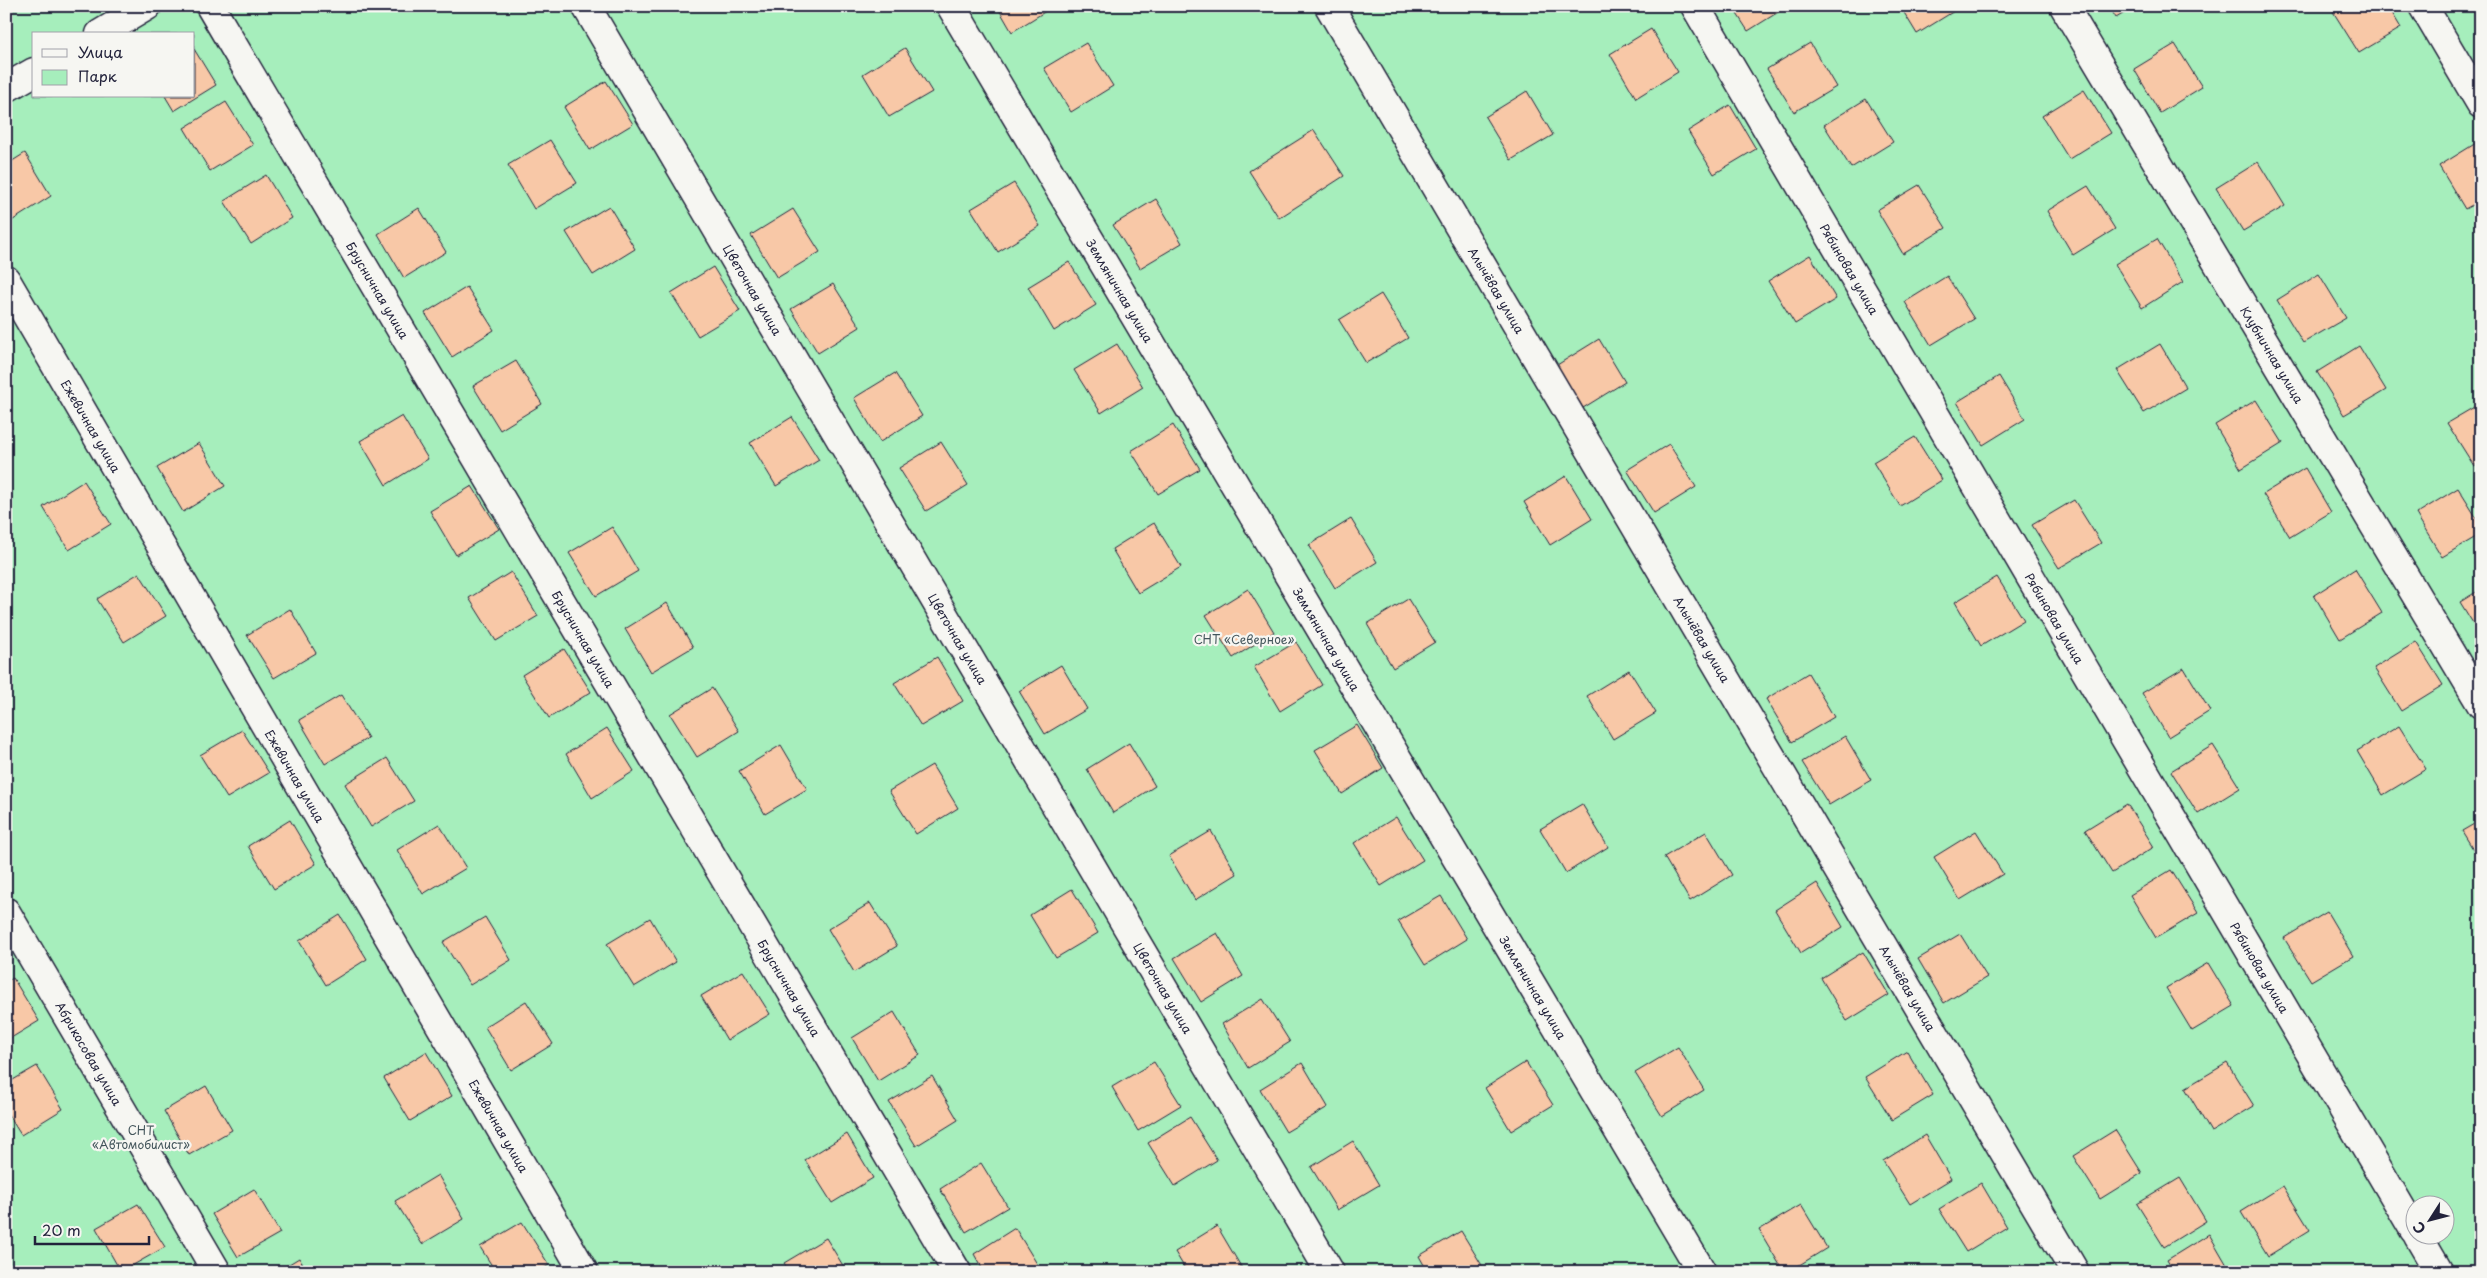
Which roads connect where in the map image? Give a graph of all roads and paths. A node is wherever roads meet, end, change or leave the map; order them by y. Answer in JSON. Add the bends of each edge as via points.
{"nodes":[{"id":1,"x":147,"y":6,"type":"edge"},
{"id":2,"x":210,"y":6,"type":"edge"},
{"id":3,"x":586,"y":6,"type":"edge"},
{"id":4,"x":951,"y":6,"type":"edge"},
{"id":5,"x":1329,"y":6,"type":"edge"},
{"id":6,"x":1695,"y":6,"type":"edge"},
{"id":7,"x":2064,"y":6,"type":"edge"},
{"id":8,"x":2423,"y":6,"type":"edge"},
{"id":9,"x":103,"y":32,"type":"edge"},
{"id":10,"x":32,"y":73,"type":"edge"},
{"id":11,"x":6,"y":88,"type":"edge"},
{"id":12,"x":2481,"y":104,"type":"edge"},
{"id":13,"x":6,"y":280,"type":"edge"},
{"id":14,"x":2481,"y":704,"type":"edge"},
{"id":15,"x":6,"y":912,"type":"edge"},
{"id":16,"x":2404,"y":1213,"type":"edge"},
{"id":17,"x":2424,"y":1246,"type":"edge"},
{"id":18,"x":217,"y":1272,"type":"edge"},
{"id":19,"x":584,"y":1272,"type":"edge"},
{"id":20,"x":957,"y":1272,"type":"edge"},
{"id":21,"x":1330,"y":1272,"type":"edge"},
{"id":22,"x":1702,"y":1272,"type":"edge"},
{"id":23,"x":2076,"y":1272,"type":"edge"},
{"id":24,"x":2439,"y":1272,"type":"edge"}],
"edges":[{"from":1,"to":9,"type":"street"},
{"from":2,"to":20,"type":"street","name":"Брусничная улица"},
{"from":3,"to":21,"type":"street","name":"Цветочная улица"},
{"from":4,"to":22,"type":"street","name":"Земляничная улица"},
{"from":5,"to":23,"type":"street","name":"Алычёвая улица"},
{"from":6,"to":16,"type":"street","name":"Рябиновая улица"},
{"from":7,"to":14,"type":"street","name":"Клубничная улица"},
{"from":8,"to":12,"type":"street"},
{"from":10,"to":11,"type":"street"},
{"from":13,"to":19,"type":"street","name":"Ежевичная улица"},
{"from":15,"to":18,"type":"street","name":"Абрикосовая улица"},
{"from":17,"to":24,"type":"street"}]}
